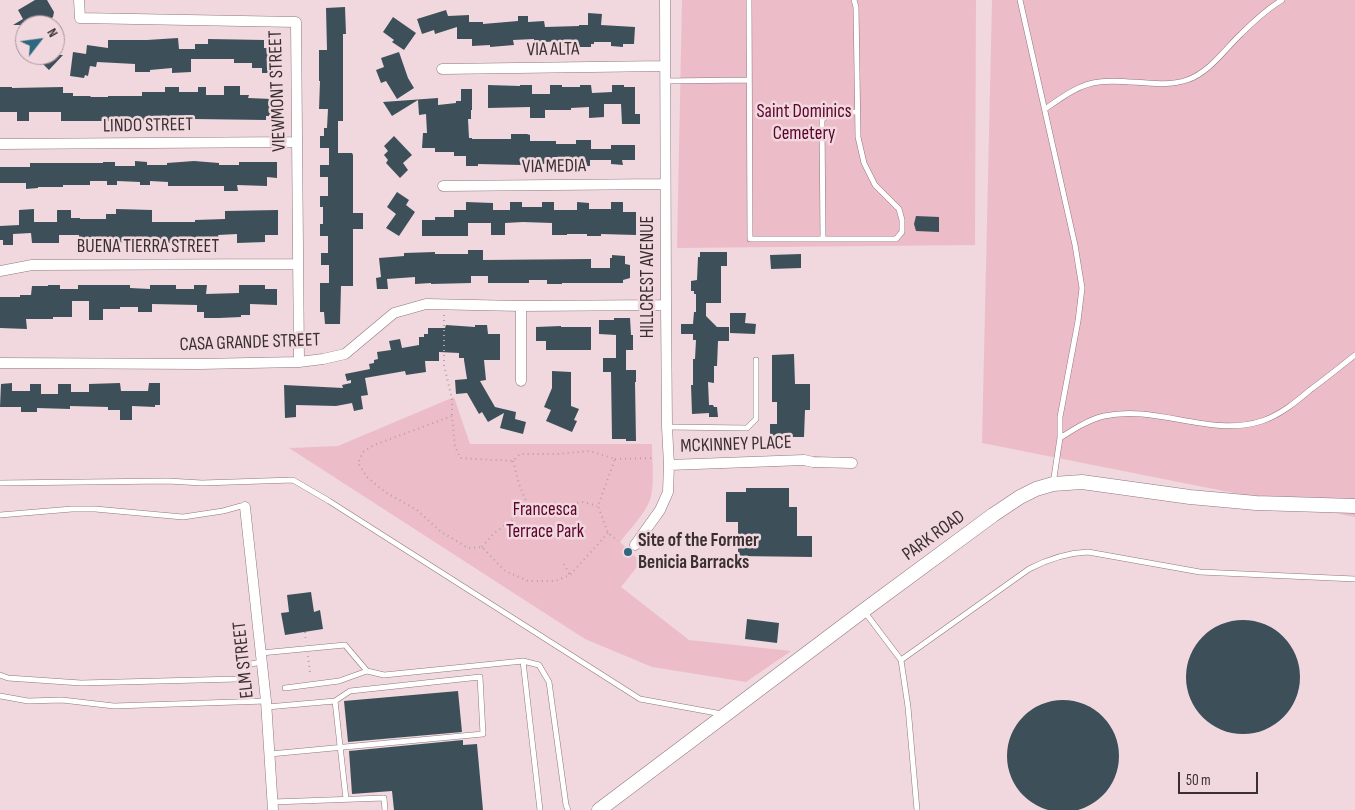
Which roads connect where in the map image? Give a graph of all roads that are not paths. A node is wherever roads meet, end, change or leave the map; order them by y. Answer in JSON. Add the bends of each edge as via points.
{"nodes":[{"id":1,"x":79,"y":0,"type":"edge"},
{"id":2,"x":665,"y":0,"type":"edge"},
{"id":3,"x":750,"y":0,"type":"edge"},
{"id":4,"x":854,"y":0,"type":"edge"},
{"id":5,"x":1020,"y":0,"type":"edge"},
{"id":6,"x":1282,"y":0,"type":"edge"},
{"id":7,"x":664,"y":66,"type":"junction"},
{"id":8,"x":442,"y":69,"type":"dead end"},
{"id":9,"x":749,"y":80,"type":"junction"},
{"id":10,"x":665,"y":81,"type":"junction"},
{"id":11,"x":1045,"y":109,"type":"junction"},
{"id":12,"x":857,"y":112,"type":"junction"},
{"id":13,"x":297,"y":142,"type":"junction"},
{"id":14,"x":0,"y":144,"type":"edge"},
{"id":15,"x":665,"y":184,"type":"junction"},
{"id":16,"x":443,"y":186,"type":"dead end"},
{"id":17,"x":823,"y":239,"type":"junction"},
{"id":18,"x":298,"y":264,"type":"junction"},
{"id":19,"x":0,"y":271,"type":"edge"},
{"id":20,"x":666,"y":305,"type":"junction"},
{"id":21,"x":521,"y":306,"type":"junction"},
{"id":22,"x":1355,"y":355,"type":"edge"},
{"id":23,"x":756,"y":360,"type":"dead end"},
{"id":24,"x":299,"y":362,"type":"junction"},
{"id":25,"x":0,"y":363,"type":"edge"},
{"id":26,"x":521,"y":381,"type":"dead end"},
{"id":27,"x":667,"y":427,"type":"junction"},
{"id":28,"x":1060,"y":438,"type":"junction"},
{"id":29,"x":852,"y":464,"type":"dead end"},
{"id":30,"x":669,"y":465,"type":"junction"},
{"id":31,"x":0,"y":483,"type":"edge"},
{"id":32,"x":1053,"y":484,"type":"junction"},
{"id":33,"x":1355,"y":506,"type":"edge"},
{"id":34,"x":245,"y":508,"type":"joint"},
{"id":35,"x":0,"y":514,"type":"edge"},
{"id":36,"x":635,"y":545,"type":"dead end"},
{"id":37,"x":1355,"y":579,"type":"edge"},
{"id":38,"x":863,"y":611,"type":"junction"},
{"id":39,"x":261,"y":658,"type":"junction"},
{"id":40,"x":523,"y":660,"type":"junction"},
{"id":41,"x":901,"y":660,"type":"junction"},
{"id":42,"x":367,"y":671,"type":"junction"},
{"id":43,"x":0,"y":675,"type":"edge"},
{"id":44,"x":285,"y":688,"type":"dead end"},
{"id":45,"x":0,"y":696,"type":"edge"},
{"id":46,"x":335,"y":701,"type":"junction"},
{"id":47,"x":266,"y":704,"type":"junction"},
{"id":48,"x":726,"y":714,"type":"junction"},
{"id":49,"x":341,"y":747,"type":"junction"},
{"id":50,"x":269,"y":754,"type":"junction"},
{"id":51,"x":346,"y":799,"type":"junction"},
{"id":52,"x":273,"y":806,"type":"edge"},
{"id":53,"x":385,"y":810,"type":"edge"},
{"id":54,"x":540,"y":810,"type":"edge"},
{"id":55,"x":568,"y":810,"type":"edge"},
{"id":56,"x":599,"y":810,"type":"edge"},
{"id":57,"x":917,"y":810,"type":"edge"}],
"edges":[{"from":1,"to":13,"type":"street","name":"VIEWMONT STREET","via":[[80,18],[296,22]]},
{"from":2,"to":7,"type":"street","name":"HILLCREST AVENUE"},
{"from":3,"to":9,"type":"lane"},
{"from":4,"to":12,"type":"lane"},
{"from":5,"to":11,"type":"lane"},
{"from":6,"to":11,"type":"lane","via":[[1260,16],[1198,75],[1172,83],[1099,82],[1082,87]]},
{"from":7,"to":8,"type":"street","name":"VIA ALTA"},
{"from":7,"to":10,"type":"street","name":"HILLCREST AVENUE"},
{"from":9,"to":10,"type":"lane"},
{"from":9,"to":17,"type":"lane","via":[[750,239]]},
{"from":10,"to":15,"type":"street","name":"HILLCREST AVENUE"},
{"from":11,"to":28,"type":"lane","via":[[1082,288],[1060,417]]},
{"from":12,"to":17,"type":"lane","via":[[830,112],[822,120]]},
{"from":12,"to":17,"type":"lane","via":[[864,163],[875,185],[899,210],[902,232],[896,239]]},
{"from":13,"to":14,"type":"street","name":"LINDO STREET"},
{"from":13,"to":18,"type":"street","name":"VIEWMONT STREET"},
{"from":15,"to":16,"type":"street","name":"VIA MEDIA"},
{"from":15,"to":20,"type":"street","name":"HILLCREST AVENUE"},
{"from":18,"to":19,"type":"street","name":"BUENA TIERRA STREET","via":[[32,265]]},
{"from":18,"to":24,"type":"street","name":"VIEWMONT STREET"},
{"from":20,"to":21,"type":"street","name":"CASA GRANDE STREET"},
{"from":20,"to":27,"type":"street","name":"HILLCREST AVENUE"},
{"from":21,"to":24,"type":"street","name":"CASA GRANDE STREET","via":[[426,304],[394,313],[345,354]]},
{"from":21,"to":26,"type":"street"},
{"from":22,"to":28,"type":"lane","via":[[1282,412],[1264,420],[1221,426],[1123,413],[1096,419]]},
{"from":23,"to":27,"type":"lane","via":[[756,419],[747,428]]},
{"from":24,"to":25,"type":"street","name":"CASA GRANDE STREET"},
{"from":27,"to":30,"type":"street","name":"HILLCREST AVENUE"},
{"from":28,"to":32,"type":"lane"},
{"from":29,"to":30,"type":"street","name":"MCKINNEY PLACE","via":[[804,460]]},
{"from":30,"to":36,"type":"street","name":"HILLCREST AVENUE","via":[[668,492],[660,510]]},
{"from":31,"to":48,"type":"lane","via":[[293,480],[640,699]]},
{"from":32,"to":33,"type":"street","name":"PARK ROAD","via":[[1082,482],[1256,503]]},
{"from":32,"to":38,"type":"street","name":"PARK ROAD","via":[[1020,497]]},
{"from":34,"to":35,"type":"lane","via":[[240,506],[183,516],[95,509]]},
{"from":34,"to":39,"type":"street","name":"ELM STREET"},
{"from":37,"to":41,"type":"lane","via":[[1200,572],[1088,552],[1074,553],[1029,569]]},
{"from":38,"to":41,"type":"lane"},
{"from":38,"to":48,"type":"street","name":"PARK ROAD"},
{"from":39,"to":42,"type":"lane","via":[[345,645]]},
{"from":39,"to":43,"type":"lane","via":[[246,665],[238,679],[81,683]]},
{"from":39,"to":47,"type":"street","name":"ELM STREET"},
{"from":40,"to":42,"type":"lane","via":[[384,675]]},
{"from":40,"to":54,"type":"lane"},
{"from":40,"to":55,"type":"lane","via":[[539,665],[549,682]]},
{"from":41,"to":57,"type":"lane"},
{"from":42,"to":44,"type":"lane","via":[[339,681]]},
{"from":45,"to":47,"type":"lane","via":[[28,701],[62,700],[114,706]]},
{"from":46,"to":47,"type":"lane"},
{"from":46,"to":49,"type":"lane"},
{"from":46,"to":49,"type":"lane","via":[[350,691],[480,677],[483,734]]},
{"from":47,"to":50,"type":"street","name":"ELM STREET"},
{"from":48,"to":56,"type":"street","name":"PARK ROAD"},
{"from":49,"to":50,"type":"lane"},
{"from":49,"to":51,"type":"lane"},
{"from":50,"to":52,"type":"street","name":"ELM STREET"},
{"from":51,"to":52,"type":"lane"},
{"from":51,"to":53,"type":"lane","via":[[384,798]]}]}
